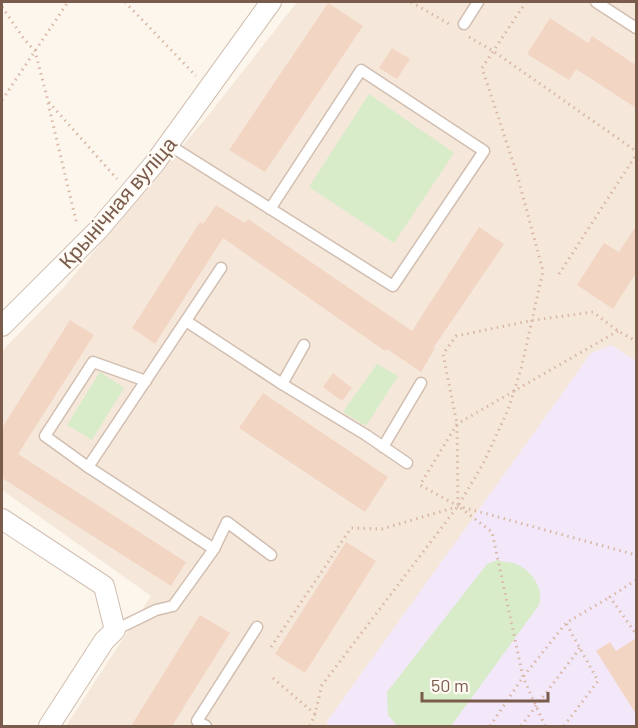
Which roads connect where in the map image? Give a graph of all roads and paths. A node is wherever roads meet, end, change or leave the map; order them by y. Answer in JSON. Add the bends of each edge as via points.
{"nodes":[{"id":1,"x":68,"y":2,"type":"edge"},
{"id":2,"x":125,"y":2,"type":"edge"},
{"id":3,"x":271,"y":2,"type":"edge"},
{"id":4,"x":411,"y":2,"type":"edge"},
{"id":5,"x":478,"y":2,"type":"edge"},
{"id":6,"x":526,"y":2,"type":"edge"},
{"id":7,"x":596,"y":2,"type":"edge"},
{"id":8,"x":2,"y":7,"type":"edge"},
{"id":9,"x":452,"y":26,"type":"dead end"},
{"id":10,"x":463,"y":28,"type":"joint"},
{"id":11,"x":636,"y":28,"type":"edge"},
{"id":12,"x":35,"y":51,"type":"junction"},
{"id":13,"x":494,"y":51,"type":"junction"},
{"id":14,"x":207,"y":88,"type":"junction"},
{"id":15,"x":2,"y":100,"type":"edge"},
{"id":16,"x":48,"y":101,"type":"junction"},
{"id":17,"x":169,"y":145,"type":"junction"},
{"id":18,"x":636,"y":151,"type":"edge"},
{"id":19,"x":636,"y":155,"type":"edge"},
{"id":20,"x":130,"y":193,"type":"junction"},
{"id":21,"x":270,"y":209,"type":"junction"},
{"id":22,"x":82,"y":246,"type":"junction"},
{"id":23,"x":221,"y":268,"type":"dead end"},
{"id":24,"x":559,"y":274,"type":"dead end"},
{"id":25,"x":534,"y":320,"type":"junction"},
{"id":26,"x":186,"y":321,"type":"junction"},
{"id":27,"x":2,"y":326,"type":"edge"},
{"id":28,"x":618,"y":331,"type":"junction"},
{"id":29,"x":636,"y":340,"type":"edge"},
{"id":30,"x":304,"y":345,"type":"dead end"},
{"id":31,"x":146,"y":381,"type":"junction"},
{"id":32,"x":421,"y":383,"type":"dead end"},
{"id":33,"x":282,"y":384,"type":"junction"},
{"id":34,"x":514,"y":391,"type":"junction"},
{"id":35,"x":457,"y":424,"type":"junction"},
{"id":36,"x":383,"y":447,"type":"junction"},
{"id":37,"x":408,"y":463,"type":"dead end"},
{"id":38,"x":88,"y":467,"type":"junction"},
{"id":39,"x":458,"y":506,"type":"junction"},
{"id":40,"x":2,"y":519,"type":"edge"},
{"id":41,"x":214,"y":549,"type":"junction"},
{"id":42,"x":271,"y":555,"type":"dead end"},
{"id":43,"x":636,"y":555,"type":"edge"},
{"id":44,"x":636,"y":580,"type":"edge"},
{"id":45,"x":610,"y":597,"type":"junction"},
{"id":46,"x":566,"y":623,"type":"junction"},
{"id":47,"x":256,"y":627,"type":"dead end"},
{"id":48,"x":116,"y":630,"type":"junction"},
{"id":49,"x":636,"y":634,"type":"edge"},
{"id":50,"x":271,"y":647,"type":"dead end"},
{"id":51,"x":580,"y":648,"type":"junction"},
{"id":52,"x":523,"y":677,"type":"junction"},
{"id":53,"x":273,"y":678,"type":"dead end"},
{"id":54,"x":536,"y":708,"type":"junction"},
{"id":55,"x":315,"y":714,"type":"junction"},
{"id":56,"x":49,"y":726,"type":"edge"},
{"id":57,"x":206,"y":726,"type":"edge"},
{"id":58,"x":310,"y":726,"type":"edge"},
{"id":59,"x":490,"y":726,"type":"edge"},
{"id":60,"x":521,"y":726,"type":"edge"},
{"id":61,"x":545,"y":726,"type":"edge"},
{"id":62,"x":564,"y":726,"type":"edge"}],
"edges":[{"from":1,"to":12,"type":"path"},
{"from":2,"to":14,"type":"path"},
{"from":3,"to":14,"type":"street","name":"Крынічная вуліца"},
{"from":4,"to":9,"type":"path"},
{"from":5,"to":10,"type":"lane"},
{"from":6,"to":13,"type":"path"},
{"from":7,"to":11,"type":"lane"},
{"from":8,"to":12,"type":"path"},
{"from":10,"to":13,"type":"path"},
{"from":12,"to":15,"type":"path"},
{"from":12,"to":16,"type":"path"},
{"from":13,"to":18,"type":"path"},
{"from":13,"to":25,"type":"path","via":[[482,68],[518,174],[543,272]]},
{"from":14,"to":17,"type":"street","name":"Крынічная вуліца"},
{"from":16,"to":20,"type":"path"},
{"from":16,"to":22,"type":"path"},
{"from":17,"to":20,"type":"street","name":"Крынічная вуліца"},
{"from":17,"to":21,"type":"lane"},
{"from":19,"to":24,"type":"path"},
{"from":20,"to":22,"type":"street","name":"Крынічная вуліца"},
{"from":21,"to":21,"type":"lane","via":[[361,70],[484,151],[393,286]]},
{"from":22,"to":27,"type":"street","name":"Крынічная вуліца"},
{"from":23,"to":26,"type":"lane"},
{"from":25,"to":28,"type":"path","via":[[593,312]]},
{"from":25,"to":34,"type":"path"},
{"from":25,"to":35,"type":"path","via":[[456,336],[443,354]]},
{"from":26,"to":31,"type":"lane"},
{"from":26,"to":33,"type":"lane"},
{"from":28,"to":29,"type":"path"},
{"from":28,"to":34,"type":"path"},
{"from":30,"to":33,"type":"lane"},
{"from":31,"to":38,"type":"lane"},
{"from":31,"to":38,"type":"lane","via":[[93,362],[45,436]]},
{"from":32,"to":36,"type":"lane"},
{"from":33,"to":36,"type":"lane"},
{"from":34,"to":35,"type":"path"},
{"from":34,"to":39,"type":"path","via":[[483,464]]},
{"from":35,"to":39,"type":"path"},
{"from":35,"to":39,"type":"path","via":[[420,485]]},
{"from":36,"to":37,"type":"lane"},
{"from":38,"to":41,"type":"lane"},
{"from":39,"to":43,"type":"path"},
{"from":39,"to":50,"type":"path","via":[[382,529],[351,528]]},
{"from":39,"to":52,"type":"path","via":[[492,532]]},
{"from":39,"to":55,"type":"path","via":[[322,685]]},
{"from":40,"to":48,"type":"street","via":[[104,586]]},
{"from":41,"to":42,"type":"lane","via":[[227,522]]},
{"from":41,"to":48,"type":"lane","via":[[173,606]]},
{"from":44,"to":45,"type":"path"},
{"from":45,"to":46,"type":"path"},
{"from":45,"to":49,"type":"path"},
{"from":46,"to":51,"type":"path"},
{"from":46,"to":52,"type":"path"},
{"from":47,"to":57,"type":"lane","via":[[197,721]]},
{"from":48,"to":56,"type":"street","via":[[104,640]]},
{"from":51,"to":54,"type":"path"},
{"from":51,"to":62,"type":"path","via":[[598,681]]},
{"from":52,"to":54,"type":"path"},
{"from":52,"to":59,"type":"path"},
{"from":53,"to":55,"type":"path"},
{"from":54,"to":60,"type":"path"},
{"from":54,"to":61,"type":"path"},
{"from":55,"to":58,"type":"path"}]}
